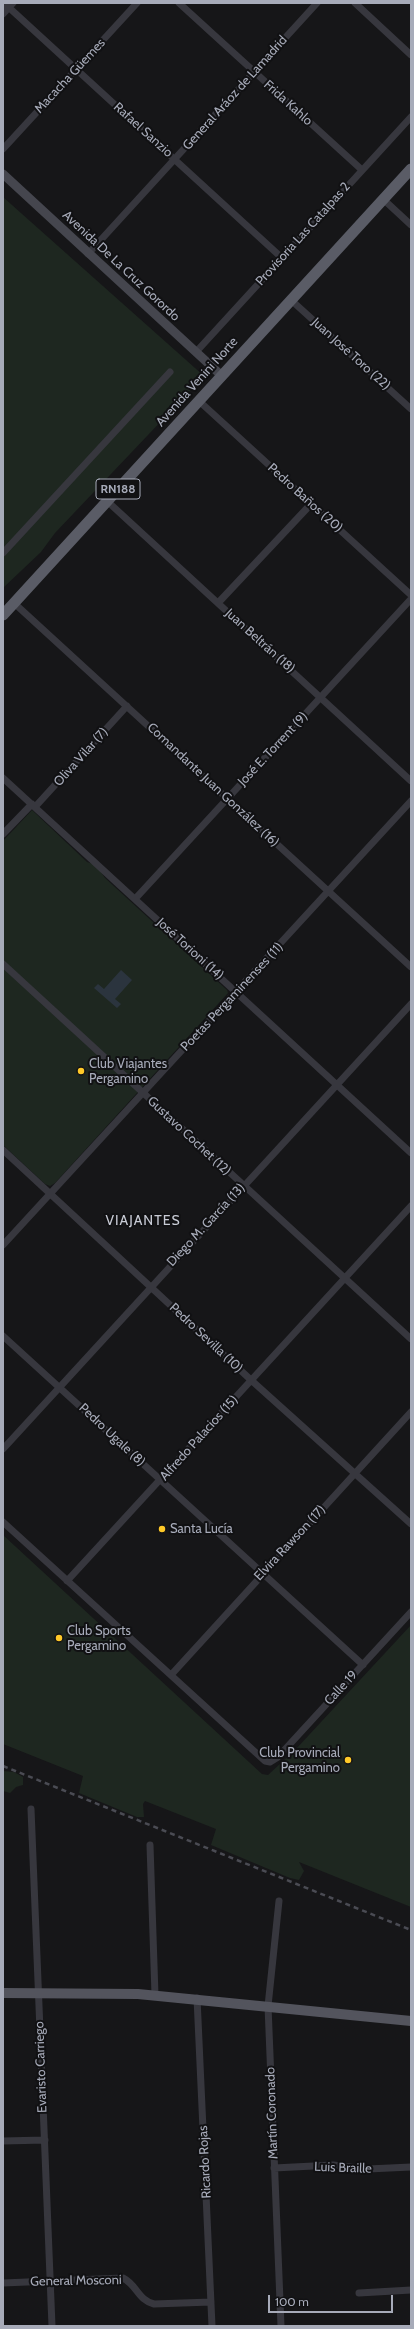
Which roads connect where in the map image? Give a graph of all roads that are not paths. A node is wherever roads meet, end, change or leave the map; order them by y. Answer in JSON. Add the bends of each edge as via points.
{"nodes":[{"id":1,"x":137,"y":3,"type":"edge"},
{"id":2,"x":179,"y":3,"type":"edge"},
{"id":3,"x":317,"y":3,"type":"edge"},
{"id":4,"x":354,"y":3,"type":"edge"},
{"id":5,"x":9,"y":4,"type":"edge"},
{"id":6,"x":3,"y":14,"type":"edge"},
{"id":7,"x":411,"y":55,"type":"edge"},
{"id":8,"x":76,"y":69,"type":"junction"},
{"id":9,"x":254,"y":72,"type":"junction"},
{"id":10,"x":411,"y":116,"type":"edge"},
{"id":11,"x":3,"y":149,"type":"edge"},
{"id":12,"x":175,"y":159,"type":"junction"},
{"id":13,"x":411,"y":169,"type":"edge"},
{"id":14,"x":362,"y":170,"type":"junction"},
{"id":15,"x":3,"y":174,"type":"edge"},
{"id":16,"x":383,"y":199,"type":"junction"},
{"id":17,"x":411,"y":225,"type":"edge"},
{"id":18,"x":88,"y":254,"type":"junction"},
{"id":19,"x":282,"y":258,"type":"junction"},
{"id":20,"x":291,"y":300,"type":"junction"},
{"id":21,"x":196,"y":352,"type":"junction"},
{"id":22,"x":170,"y":372,"type":"dead end"},
{"id":23,"x":222,"y":376,"type":"junction"},
{"id":24,"x":199,"y":401,"type":"junction"},
{"id":25,"x":411,"y":409,"type":"edge"},
{"id":26,"x":107,"y":501,"type":"junction"},
{"id":27,"x":311,"y":504,"type":"junction"},
{"id":28,"x":3,"y":552,"type":"edge"},
{"id":29,"x":411,"y":595,"type":"edge"},
{"id":30,"x":411,"y":599,"type":"edge"},
{"id":31,"x":14,"y":603,"type":"junction"},
{"id":32,"x":218,"y":603,"type":"junction"},
{"id":33,"x":3,"y":615,"type":"edge"},
{"id":34,"x":321,"y":697,"type":"junction"},
{"id":35,"x":127,"y":706,"type":"junction"},
{"id":36,"x":3,"y":778,"type":"edge"},
{"id":37,"x":411,"y":781,"type":"edge"},
{"id":38,"x":228,"y":798,"type":"junction"},
{"id":39,"x":411,"y":801,"type":"edge"},
{"id":40,"x":33,"y":806,"type":"junction"},
{"id":41,"x":3,"y":834,"type":"edge"},
{"id":42,"x":329,"y":891,"type":"junction"},
{"id":43,"x":135,"y":899,"type":"junction"},
{"id":44,"x":3,"y":964,"type":"edge"},
{"id":45,"x":411,"y":967,"type":"edge"},
{"id":46,"x":236,"y":992,"type":"junction"},
{"id":47,"x":411,"y":1004,"type":"edge"},
{"id":48,"x":336,"y":1084,"type":"junction"},
{"id":49,"x":143,"y":1093,"type":"junction"},
{"id":50,"x":3,"y":1150,"type":"edge"},
{"id":51,"x":411,"y":1153,"type":"edge"},
{"id":52,"x":243,"y":1185,"type":"junction"},
{"id":53,"x":50,"y":1194,"type":"junction"},
{"id":54,"x":411,"y":1206,"type":"edge"},
{"id":55,"x":3,"y":1245,"type":"edge"},
{"id":56,"x":344,"y":1278,"type":"junction"},
{"id":57,"x":150,"y":1286,"type":"junction"},
{"id":58,"x":3,"y":1336,"type":"edge"},
{"id":59,"x":411,"y":1339,"type":"edge"},
{"id":60,"x":251,"y":1380,"type":"junction"},
{"id":61,"x":59,"y":1386,"type":"junction"},
{"id":62,"x":411,"y":1412,"type":"edge"},
{"id":63,"x":3,"y":1448,"type":"edge"},
{"id":64,"x":355,"y":1473,"type":"junction"},
{"id":65,"x":160,"y":1480,"type":"junction"},
{"id":66,"x":3,"y":1522,"type":"edge"},
{"id":67,"x":411,"y":1524,"type":"edge"},
{"id":68,"x":263,"y":1573,"type":"junction"},
{"id":69,"x":67,"y":1581,"type":"junction"},
{"id":70,"x":411,"y":1612,"type":"edge"},
{"id":71,"x":363,"y":1665,"type":"junction"},
{"id":72,"x":171,"y":1675,"type":"junction"},
{"id":73,"x":31,"y":1809,"type":"dead end"},
{"id":74,"x":150,"y":1845,"type":"dead end"},
{"id":75,"x":279,"y":1901,"type":"dead end"},
{"id":76,"x":3,"y":1993,"type":"edge"},
{"id":77,"x":38,"y":1993,"type":"junction"},
{"id":78,"x":155,"y":1995,"type":"junction"},
{"id":79,"x":197,"y":1998,"type":"junction"},
{"id":80,"x":268,"y":2006,"type":"junction"},
{"id":81,"x":411,"y":2021,"type":"edge"},
{"id":82,"x":44,"y":2140,"type":"junction"},
{"id":83,"x":3,"y":2141,"type":"edge"},
{"id":84,"x":274,"y":2168,"type":"junction"},
{"id":85,"x":411,"y":2168,"type":"edge"},
{"id":86,"x":51,"y":2281,"type":"junction"},
{"id":87,"x":3,"y":2283,"type":"edge"},
{"id":88,"x":411,"y":2290,"type":"edge"},
{"id":89,"x":359,"y":2293,"type":"dead end"},
{"id":90,"x":211,"y":2302,"type":"junction"},
{"id":91,"x":52,"y":2326,"type":"edge"},
{"id":92,"x":212,"y":2326,"type":"edge"},
{"id":93,"x":281,"y":2326,"type":"edge"}],
"edges":[{"from":1,"to":8,"type":"street","name":"Macacha Güemes"},
{"from":2,"to":9,"type":"street","name":"Frida Kahlo"},
{"from":3,"to":9,"type":"street","name":"General Aráoz de Lamadrid"},
{"from":4,"to":7,"type":"street"},
{"from":5,"to":6,"type":"street"},
{"from":5,"to":8,"type":"street","name":"Rafael Sanzio"},
{"from":8,"to":11,"type":"street","name":"Macacha Güemes"},
{"from":8,"to":12,"type":"street","name":"Rafael Sanzio"},
{"from":9,"to":12,"type":"street","name":"General Aráoz de Lamadrid"},
{"from":9,"to":14,"type":"street","name":"Frida Kahlo"},
{"from":10,"to":14,"type":"street","name":"Provisoria Las Catalpas 2"},
{"from":12,"to":18,"type":"street","name":"General Aráoz de Lamadrid"},
{"from":12,"to":19,"type":"street","name":"Rafael Sanzio"},
{"from":13,"to":16,"type":"highway","name":"Avenida Venini Norte","number":"RN188"},
{"from":14,"to":19,"type":"street","name":"Provisoria Las Catalpas 2"},
{"from":15,"to":18,"type":"main road","name":"Avenida De La Cruz Gorordo"},
{"from":16,"to":17,"type":"street"},
{"from":16,"to":20,"type":"highway","name":"Avenida Venini Norte","number":"RN188"},
{"from":18,"to":21,"type":"main road","name":"Avenida De La Cruz Gorordo"},
{"from":19,"to":21,"type":"street","name":"Provisoria Las Catalpas 2"},
{"from":20,"to":23,"type":"highway","name":"Avenida Venini Norte","number":"RN188"},
{"from":20,"to":25,"type":"street","name":"Juan José Toro (22)"},
{"from":21,"to":23,"type":"main road","name":"Avenida De La Cruz Gorordo"},
{"from":22,"to":28,"type":"street"},
{"from":23,"to":24,"type":"highway","name":"Avenida Venini Norte","number":"RN188"},
{"from":24,"to":26,"type":"highway","name":"Avenida Venini Norte","number":"RN188"},
{"from":24,"to":27,"type":"street","name":"Pedro Baños (20)"},
{"from":26,"to":31,"type":"highway","name":"Avenida Venini Norte","number":"RN188"},
{"from":26,"to":32,"type":"street","name":"Juan Beltrán (18)"},
{"from":27,"to":29,"type":"street","name":"Pedro Baños (20)"},
{"from":27,"to":32,"type":"street"},
{"from":30,"to":34,"type":"street","name":"José E. Torrent (9)"},
{"from":31,"to":33,"type":"highway","name":"Avenida Venini Norte","number":"RN188"},
{"from":31,"to":35,"type":"street","name":"Comandante Juan González (16)"},
{"from":32,"to":34,"type":"street","name":"Juan Beltrán (18)"},
{"from":34,"to":37,"type":"street","name":"Juan Beltrán (18)"},
{"from":34,"to":38,"type":"street","name":"José E. Torrent (9)"},
{"from":35,"to":38,"type":"street","name":"Comandante Juan González (16)"},
{"from":35,"to":40,"type":"street","name":"Oliva Vilar (7)"},
{"from":36,"to":40,"type":"street","name":"José Torioni (14)"},
{"from":38,"to":42,"type":"street","name":"Comandante Juan González (16)"},
{"from":38,"to":43,"type":"street","name":"José E. Torrent (9)"},
{"from":39,"to":42,"type":"street","name":"Poetas Pergaminenses (11)"},
{"from":40,"to":41,"type":"street","name":"Oliva Vilar (7)"},
{"from":40,"to":43,"type":"street","name":"José Torioni (14)"},
{"from":42,"to":45,"type":"street","name":"Comandante Juan González (16)"},
{"from":42,"to":46,"type":"street","name":"Poetas Pergaminenses (11)"},
{"from":43,"to":46,"type":"street","name":"José Torioni (14)"},
{"from":44,"to":49,"type":"street","name":"Gustavo Cochet (12)"},
{"from":46,"to":48,"type":"street","name":"José Torioni (14)"},
{"from":46,"to":49,"type":"street","name":"Poetas Pergaminenses (11)"},
{"from":47,"to":48,"type":"street","name":"Diego M. García (13)"},
{"from":48,"to":51,"type":"street","name":"José Torioni (14)"},
{"from":48,"to":52,"type":"street","name":"Diego M. García (13)"},
{"from":49,"to":52,"type":"street","name":"Gustavo Cochet (12)"},
{"from":49,"to":53,"type":"street","name":"Poetas Pergaminenses (11)"},
{"from":50,"to":53,"type":"street","name":"Pedro Sevilla (10)"},
{"from":52,"to":56,"type":"street","name":"Gustavo Cochet (12)"},
{"from":52,"to":57,"type":"street","name":"Diego M. García (13)"},
{"from":53,"to":55,"type":"street","name":"Poetas Pergaminenses (11)"},
{"from":53,"to":57,"type":"street","name":"Pedro Sevilla (10)"},
{"from":54,"to":56,"type":"street","name":"Alfredo Palacios (15)"},
{"from":56,"to":59,"type":"street","name":"Gustavo Cochet (12)"},
{"from":56,"to":60,"type":"street","name":"Alfredo Palacios (15)"},
{"from":57,"to":60,"type":"street","name":"Pedro Sevilla (10)"},
{"from":57,"to":61,"type":"street","name":"Diego M. García (13)"},
{"from":58,"to":61,"type":"street","name":"Pedro Ugale (8)"},
{"from":60,"to":64,"type":"street","name":"Pedro Sevilla (10)"},
{"from":60,"to":65,"type":"street","name":"Alfredo Palacios (15)"},
{"from":61,"to":63,"type":"street","name":"Diego M. García (13)"},
{"from":61,"to":65,"type":"street","name":"Pedro Ugale (8)"},
{"from":62,"to":64,"type":"street","name":"Elvira Rawson (17)"},
{"from":64,"to":67,"type":"street","name":"Pedro Sevilla (10)"},
{"from":64,"to":68,"type":"street","name":"Elvira Rawson (17)"},
{"from":65,"to":68,"type":"street","name":"Pedro Ugale (8)"},
{"from":65,"to":69,"type":"street","name":"Alfredo Palacios (15)"},
{"from":66,"to":69,"type":"street"},
{"from":68,"to":71,"type":"street","name":"Pedro Ugale (8)"},
{"from":68,"to":72,"type":"street","name":"Elvira Rawson (17)"},
{"from":69,"to":72,"type":"street"},
{"from":70,"to":71,"type":"street","name":"Calle 19"},
{"from":71,"to":72,"type":"street","name":"Calle 19","via":[[278,1757],[270,1762],[261,1759]]},
{"from":73,"to":77,"type":"street","name":"Evaristo Carriego"},
{"from":74,"to":78,"type":"street"},
{"from":75,"to":80,"type":"street","name":"Martín Coronado"},
{"from":76,"to":77,"type":"main road"},
{"from":77,"to":78,"type":"main road"},
{"from":77,"to":82,"type":"street","name":"Evaristo Carriego"},
{"from":78,"to":79,"type":"main road"},
{"from":79,"to":80,"type":"main road"},
{"from":79,"to":90,"type":"street","name":"Ricardo Rojas"},
{"from":80,"to":81,"type":"main road"},
{"from":80,"to":84,"type":"street","name":"Martín Coronado"},
{"from":82,"to":83,"type":"street"},
{"from":82,"to":86,"type":"street","name":"Evaristo Carriego"},
{"from":84,"to":85,"type":"street","name":"Luis Braille","via":[[333,2165],[368,2169]]},
{"from":84,"to":93,"type":"street","name":"Martín Coronado"},
{"from":86,"to":87,"type":"street","name":"General Mosconi"},
{"from":86,"to":90,"type":"street","name":"General Mosconi","via":[[124,2278],[132,2282],[140,2297],[146,2302]]},
{"from":86,"to":91,"type":"street","name":"Evaristo Carriego"},
{"from":88,"to":89,"type":"street"},
{"from":90,"to":92,"type":"street","name":"Ricardo Rojas"}]}
